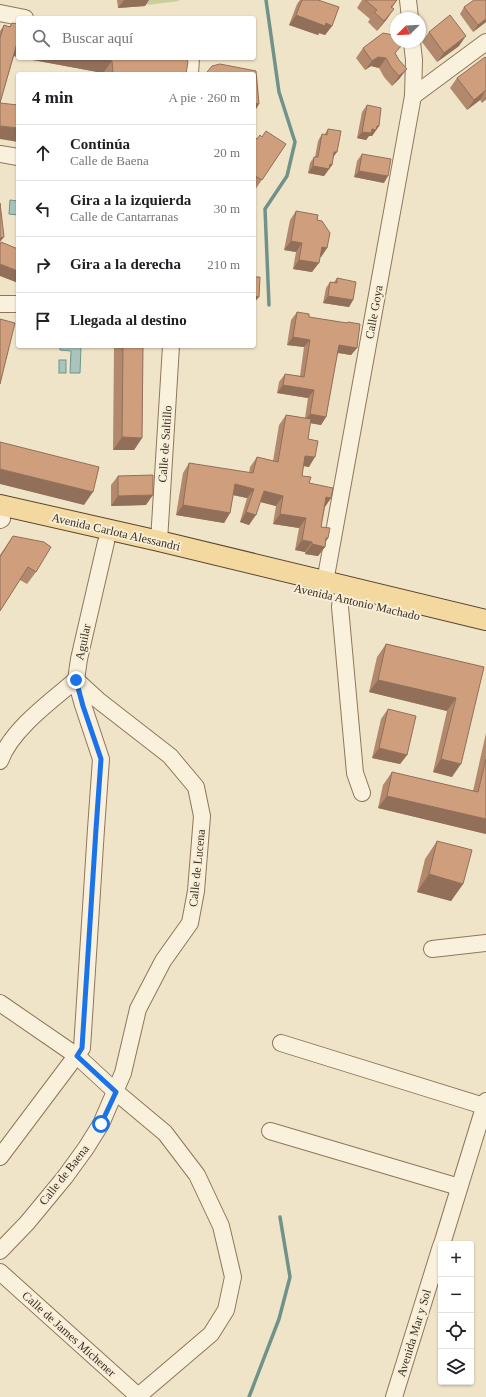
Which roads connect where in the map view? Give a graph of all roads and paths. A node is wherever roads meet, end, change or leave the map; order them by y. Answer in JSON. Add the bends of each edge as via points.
{"nodes":[{"id":1,"x":408,"y":0,"type":"edge"},
{"id":2,"x":409,"y":12,"type":"edge"},
{"id":3,"x":0,"y":13,"type":"edge"},
{"id":4,"x":16,"y":16,"type":"edge"},
{"id":5,"x":486,"y":42,"type":"edge"},
{"id":6,"x":413,"y":48,"type":"edge"},
{"id":7,"x":191,"y":60,"type":"edge"},
{"id":8,"x":190,"y":72,"type":"edge"},
{"id":9,"x":412,"y":96,"type":"junction"},
{"id":10,"x":0,"y":154,"type":"edge"},
{"id":11,"x":16,"y":157,"type":"edge"},
{"id":12,"x":0,"y":304,"type":"edge"},
{"id":13,"x":16,"y":304,"type":"edge"},
{"id":14,"x":171,"y":348,"type":"edge"},
{"id":15,"x":1,"y":515,"type":"edge"},
{"id":16,"x":159,"y":541,"type":"junction"},
{"id":17,"x":106,"y":542,"type":"junction"},
{"id":18,"x":230,"y":565,"type":"junction"},
{"id":19,"x":325,"y":582,"type":"junction"},
{"id":20,"x":342,"y":599,"type":"junction"},
{"id":21,"x":485,"y":624,"type":"edge"},
{"id":22,"x":76,"y":680,"type":"junction"},
{"id":23,"x":0,"y":760,"type":"edge"},
{"id":24,"x":362,"y":793,"type":"dead end"},
{"id":25,"x":486,"y":943,"type":"edge"},
{"id":26,"x":432,"y":949,"type":"dead end"},
{"id":27,"x":0,"y":1003,"type":"edge"},
{"id":28,"x":281,"y":1043,"type":"dead end"},
{"id":29,"x":77,"y":1056,"type":"junction"},
{"id":30,"x":116,"y":1092,"type":"junction"},
{"id":31,"x":485,"y":1103,"type":"edge"},
{"id":32,"x":270,"y":1131,"type":"dead end"},
{"id":33,"x":0,"y":1157,"type":"edge"},
{"id":34,"x":459,"y":1187,"type":"junction"},
{"id":35,"x":442,"y":1241,"type":"edge"},
{"id":36,"x":0,"y":1251,"type":"edge"},
{"id":37,"x":438,"y":1255,"type":"edge"},
{"id":38,"x":0,"y":1272,"type":"edge"},
{"id":39,"x":137,"y":1397,"type":"edge"},
{"id":40,"x":394,"y":1397,"type":"edge"}],
"edges":[{"from":1,"to":2,"type":"street"},
{"from":3,"to":4,"type":"street"},
{"from":5,"to":9,"type":"street"},
{"from":6,"to":9,"type":"street","name":"Calle Goya"},
{"from":7,"to":8,"type":"street"},
{"from":9,"to":19,"type":"street","name":"Calle Goya"},
{"from":10,"to":11,"type":"street"},
{"from":12,"to":13,"type":"street"},
{"from":14,"to":16,"type":"street","name":"Calle de Saltillo"},
{"from":15,"to":16,"type":"main road","name":"Avenida Carlota Alessandri"},
{"from":15,"to":17,"type":"main road","name":"Avenida Carlota Alessandri"},
{"from":16,"to":18,"type":"main road","name":"Avenida Carlota Alessandri"},
{"from":17,"to":18,"type":"main road","name":"Avenida Carlota Alessandri"},
{"from":17,"to":22,"type":"street","name":"Aguilar"},
{"from":18,"to":19,"type":"main road","name":"Avenida Antonio Machado"},
{"from":18,"to":20,"type":"main road","name":"Avenida Antonio Machado"},
{"from":19,"to":21,"type":"main road","name":"Avenida Antonio Machado"},
{"from":20,"to":21,"type":"main road","name":"Avenida Antonio Machado"},
{"from":20,"to":24,"type":"street","via":[[340,607],[355,773]]},
{"from":22,"to":23,"type":"street","via":[[14,736]]},
{"from":22,"to":29,"type":"street","via":[[101,759],[82,1048]]},
{"from":22,"to":30,"type":"street","name":"Calle de Lucena","via":[[170,756],[196,787],[202,816],[196,891],[190,923],[163,961],[138,1009]]},
{"from":25,"to":26,"type":"street"},
{"from":27,"to":29,"type":"street"},
{"from":28,"to":31,"type":"street"},
{"from":29,"to":30,"type":"street"},
{"from":29,"to":33,"type":"street"},
{"from":30,"to":36,"type":"street","name":"Calle de Baena","via":[[101,1124],[65,1177]]},
{"from":30,"to":39,"type":"street","via":[[165,1133],[197,1175],[220,1226],[233,1277],[226,1310],[211,1334]]},
{"from":31,"to":34,"type":"street","name":"Avenida Mar y Sol"},
{"from":32,"to":34,"type":"street"},
{"from":34,"to":35,"type":"street","name":"Avenida Mar y Sol"},
{"from":37,"to":40,"type":"street","name":"Avenida Mar y Sol"},
{"from":38,"to":39,"type":"street","name":"Calle de James Michener"}]}
